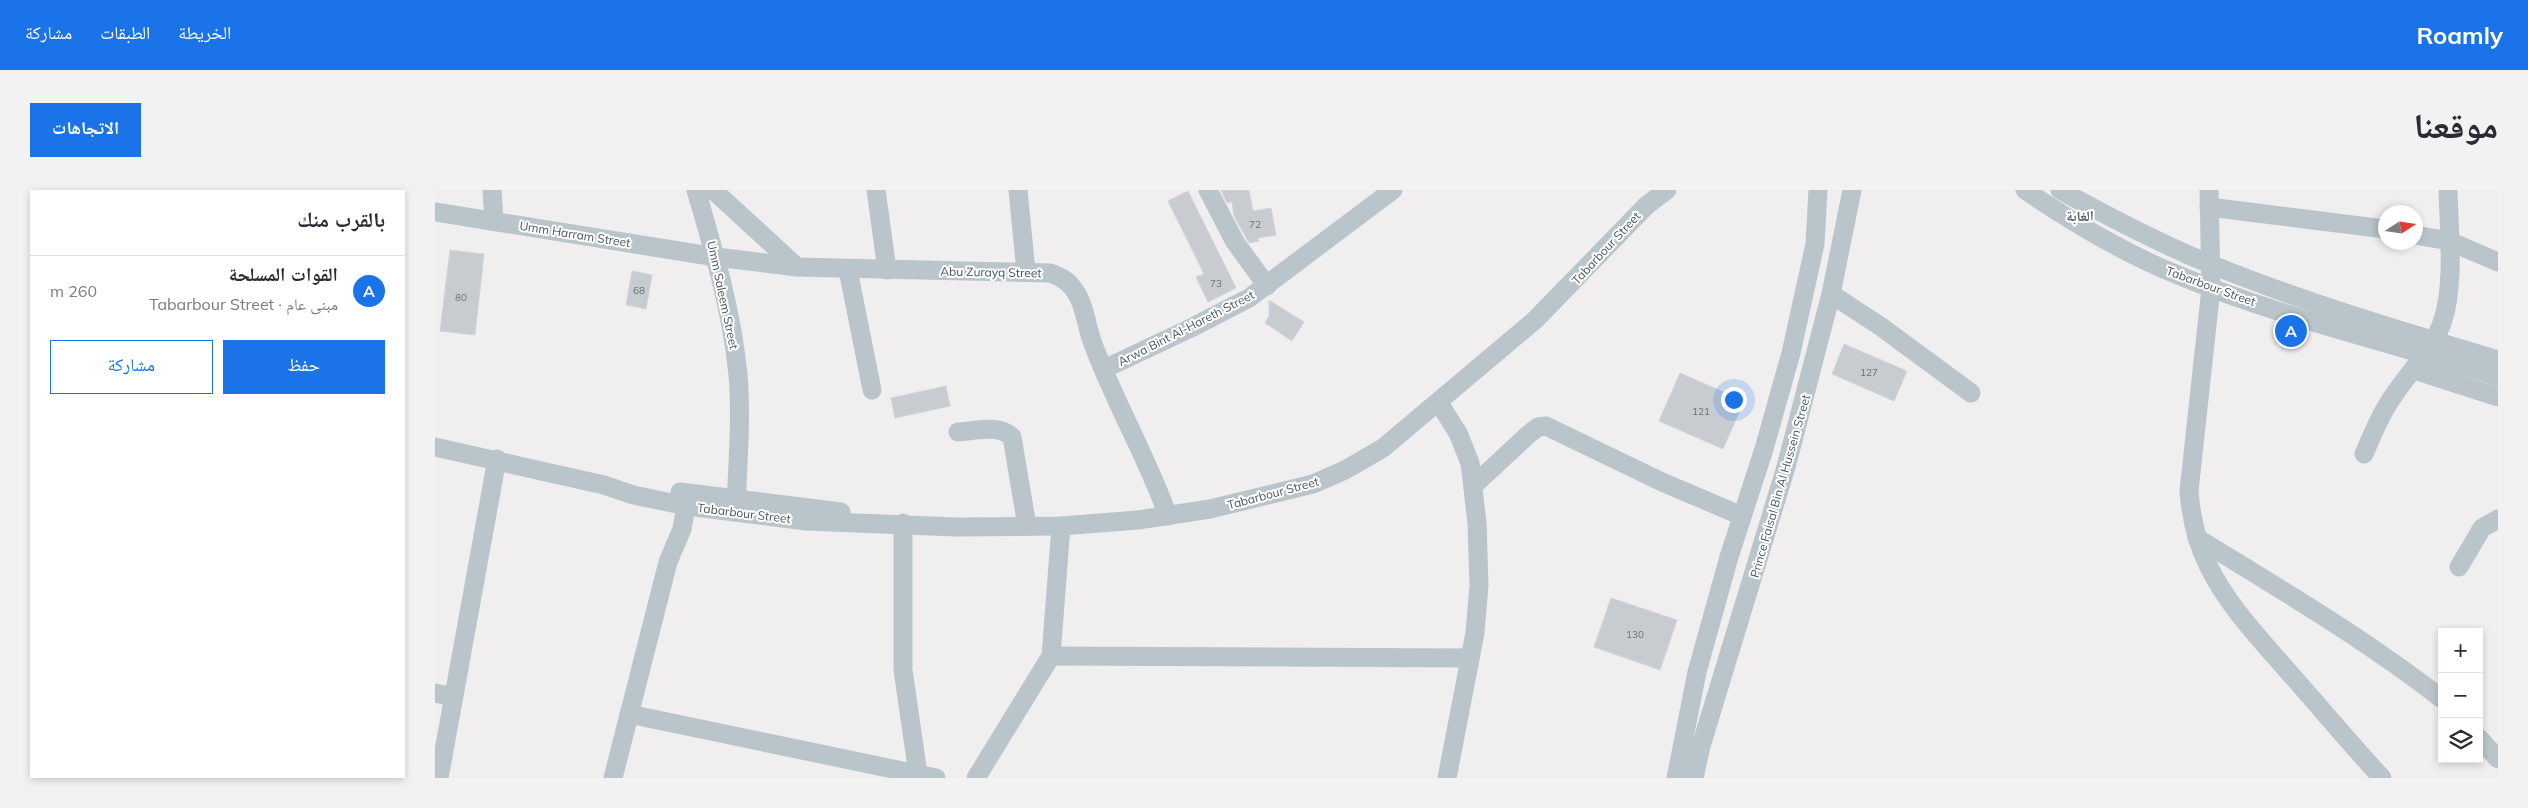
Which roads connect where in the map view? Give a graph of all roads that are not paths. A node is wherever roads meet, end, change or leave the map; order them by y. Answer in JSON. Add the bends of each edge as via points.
{"nodes":[{"id":1,"x":492,"y":190,"type":"edge"},
{"id":2,"x":696,"y":190,"type":"edge"},
{"id":3,"x":713,"y":190,"type":"edge"},
{"id":4,"x":875,"y":190,"type":"edge"},
{"id":5,"x":1018,"y":190,"type":"edge"},
{"id":6,"x":1208,"y":190,"type":"edge"},
{"id":7,"x":1393,"y":190,"type":"edge"},
{"id":8,"x":1667,"y":190,"type":"edge"},
{"id":9,"x":1818,"y":190,"type":"edge"},
{"id":10,"x":1852,"y":190,"type":"edge"},
{"id":11,"x":1867,"y":190,"type":"edge"},
{"id":12,"x":2025,"y":190,"type":"edge"},
{"id":13,"x":2060,"y":190,"type":"edge"},
{"id":14,"x":2448,"y":190,"type":"edge"},
{"id":15,"x":1651,"y":197,"type":"edge"},
{"id":16,"x":2209,"y":198,"type":"edge"},
{"id":17,"x":435,"y":212,"type":"edge"},
{"id":18,"x":1845,"y":217,"type":"junction"},
{"id":19,"x":494,"y":221,"type":"junction"},
{"id":20,"x":2378,"y":228,"type":"edge"},
{"id":21,"x":2423,"y":236,"type":"edge"},
{"id":22,"x":2449,"y":241,"type":"junction"},
{"id":23,"x":716,"y":257,"type":"junction"},
{"id":24,"x":2498,"y":262,"type":"edge"},
{"id":25,"x":2210,"y":264,"type":"junction"},
{"id":26,"x":797,"y":266,"type":"junction"},
{"id":27,"x":847,"y":270,"type":"junction"},
{"id":28,"x":887,"y":270,"type":"junction"},
{"id":29,"x":1026,"y":272,"type":"junction"},
{"id":30,"x":1267,"y":286,"type":"junction"},
{"id":31,"x":2211,"y":288,"type":"junction"},
{"id":32,"x":1831,"y":294,"type":"junction"},
{"id":33,"x":2423,"y":355,"type":"junction"},
{"id":34,"x":2498,"y":360,"type":"edge"},
{"id":35,"x":1104,"y":369,"type":"junction"},
{"id":36,"x":2498,"y":377,"type":"edge"},
{"id":37,"x":872,"y":390,"type":"dead end"},
{"id":38,"x":1971,"y":393,"type":"dead end"},
{"id":39,"x":2498,"y":397,"type":"edge"},
{"id":40,"x":1439,"y":403,"type":"junction"},
{"id":41,"x":958,"y":432,"type":"dead end"},
{"id":42,"x":435,"y":447,"type":"edge"},
{"id":43,"x":2365,"y":454,"type":"dead end"},
{"id":44,"x":497,"y":459,"type":"junction"},
{"id":45,"x":1474,"y":486,"type":"junction"},
{"id":46,"x":681,"y":498,"type":"junction"},
{"id":47,"x":741,"y":506,"type":"junction"},
{"id":48,"x":1168,"y":516,"type":"junction"},
{"id":49,"x":1741,"y":516,"type":"junction"},
{"id":50,"x":2498,"y":519,"type":"edge"},
{"id":51,"x":895,"y":523,"type":"junction"},
{"id":52,"x":1027,"y":526,"type":"junction"},
{"id":53,"x":1061,"y":526,"type":"junction"},
{"id":54,"x":2197,"y":538,"type":"junction"},
{"id":55,"x":2459,"y":567,"type":"dead end"},
{"id":56,"x":1717,"y":602,"type":"junction"},
{"id":57,"x":1742,"y":616,"type":"junction"},
{"id":58,"x":1051,"y":656,"type":"junction"},
{"id":59,"x":1470,"y":658,"type":"junction"},
{"id":60,"x":435,"y":693,"type":"edge"},
{"id":61,"x":2438,"y":696,"type":"edge"},
{"id":62,"x":453,"y":697,"type":"junction"},
{"id":63,"x":629,"y":714,"type":"junction"},
{"id":64,"x":2483,"y":742,"type":"edge"},
{"id":65,"x":2498,"y":759,"type":"edge"},
{"id":66,"x":918,"y":774,"type":"junction"},
{"id":67,"x":439,"y":778,"type":"edge"},
{"id":68,"x":613,"y":778,"type":"edge"},
{"id":69,"x":937,"y":778,"type":"edge"},
{"id":70,"x":977,"y":778,"type":"edge"},
{"id":71,"x":1447,"y":778,"type":"edge"},
{"id":72,"x":1676,"y":778,"type":"edge"},
{"id":73,"x":1694,"y":778,"type":"edge"},
{"id":74,"x":2382,"y":778,"type":"edge"}],
"edges":[{"from":1,"to":19,"type":"street"},
{"from":2,"to":23,"type":"street","name":"Umm Saleem Street"},
{"from":3,"to":26,"type":"street"},
{"from":4,"to":28,"type":"street"},
{"from":5,"to":29,"type":"street"},
{"from":6,"to":30,"type":"street","name":"Arwa Bint Al-Hareth Street","via":[[1235,242]]},
{"from":7,"to":30,"type":"street","name":"Arwa Bint Al-Hareth Street"},
{"from":8,"to":15,"type":"street","name":"Tabarbour Street"},
{"from":9,"to":49,"type":"street","name":"Prince Faisal Bin Al Hussein Street","via":[[1815,244],[1791,353]]},
{"from":10,"to":18,"type":"street","name":"Prince Faisal Bin Al Hussein Street"},
{"from":11,"to":18,"type":"street"},
{"from":12,"to":31,"type":"street","name":"Tabarbour Street","via":[[2103,240]]},
{"from":13,"to":25,"type":"street","name":"Tabarbour Street","via":[[2141,234]]},
{"from":14,"to":22,"type":"street"},
{"from":15,"to":40,"type":"street","name":"Tabarbour Street","via":[[1552,305]]},
{"from":16,"to":20,"type":"street"},
{"from":16,"to":25,"type":"street"},
{"from":17,"to":19,"type":"street","name":"Umm Harram Street"},
{"from":18,"to":32,"type":"street","name":"Prince Faisal Bin Al Hussein Street"},
{"from":19,"to":23,"type":"street","name":"Umm Harram Street"},
{"from":21,"to":22,"type":"street"},
{"from":22,"to":24,"type":"street"},
{"from":22,"to":33,"type":"street","via":[[2446,309]]},
{"from":23,"to":26,"type":"street","name":"Abu Zurayq Street"},
{"from":23,"to":47,"type":"street","name":"Umm Saleem Street","via":[[732,329],[738,376],[739,433],[745,460]]},
{"from":25,"to":31,"type":"street"},
{"from":25,"to":33,"type":"street","name":"Tabarbour Street","via":[[2327,306]]},
{"from":26,"to":27,"type":"street","name":"Abu Zurayq Street"},
{"from":27,"to":28,"type":"street","name":"Abu Zurayq Street"},
{"from":27,"to":37,"type":"street"},
{"from":28,"to":29,"type":"street","name":"Abu Zurayq Street"},
{"from":29,"to":35,"type":"street","name":"Abu Zurayq Street","via":[[1050,273],[1073,287]]},
{"from":30,"to":35,"type":"street","name":"Arwa Bint Al-Hareth Street","via":[[1215,316]]},
{"from":31,"to":33,"type":"street","name":"Tabarbour Street"},
{"from":31,"to":54,"type":"street","via":[[2189,491]]},
{"from":32,"to":38,"type":"street"},
{"from":32,"to":57,"type":"street","name":"Prince Faisal Bin Al Hussein Street","via":[[1786,467]]},
{"from":33,"to":34,"type":"street","name":"Tabarbour Street"},
{"from":33,"to":36,"type":"street","name":"Tabarbour Street"},
{"from":33,"to":39,"type":"street"},
{"from":33,"to":43,"type":"street","via":[[2395,393]]},
{"from":35,"to":48,"type":"street","name":"Abu Zurayq Street","via":[[1147,460]]},
{"from":40,"to":45,"type":"street","via":[[1465,448]]},
{"from":40,"to":48,"type":"street","name":"Tabarbour Street","via":[[1383,448],[1331,477],[1277,494]]},
{"from":41,"to":52,"type":"street","via":[[998,430],[1012,436]]},
{"from":42,"to":44,"type":"street","name":"Tabarbour Street"},
{"from":44,"to":46,"type":"street","name":"Tabarbour Street","via":[[604,485]]},
{"from":44,"to":62,"type":"street"},
{"from":45,"to":49,"type":"street","via":[[1529,434],[1538,427],[1546,426]]},
{"from":45,"to":59,"type":"street","via":[[1479,585]]},
{"from":46,"to":47,"type":"street","name":"Tabarbour Street"},
{"from":46,"to":63,"type":"street"},
{"from":47,"to":51,"type":"street","name":"Tabarbour Street","via":[[810,507]]},
{"from":48,"to":53,"type":"street","name":"Tabarbour Street"},
{"from":49,"to":56,"type":"street","name":"Prince Faisal Bin Al Hussein Street"},
{"from":50,"to":55,"type":"street","via":[[2482,528]]},
{"from":51,"to":52,"type":"street","name":"Tabarbour Street","via":[[956,527]]},
{"from":51,"to":66,"type":"street","via":[[903,670]]},
{"from":52,"to":53,"type":"street","name":"Tabarbour Street"},
{"from":53,"to":58,"type":"street"},
{"from":54,"to":61,"type":"street","via":[[2378,652]]},
{"from":54,"to":74,"type":"street","via":[[2208,566],[2233,605]]},
{"from":56,"to":57,"type":"street"},
{"from":56,"to":72,"type":"street","name":"Prince Faisal Bin Al Hussein Street","via":[[1691,697]]},
{"from":57,"to":73,"type":"street","name":"Prince Faisal Bin Al Hussein Street"},
{"from":58,"to":59,"type":"street"},
{"from":58,"to":70,"type":"street"},
{"from":59,"to":71,"type":"street"},
{"from":60,"to":62,"type":"street"},
{"from":62,"to":67,"type":"street"},
{"from":63,"to":66,"type":"street"},
{"from":63,"to":68,"type":"street"},
{"from":64,"to":65,"type":"street"},
{"from":66,"to":69,"type":"street"}]}
